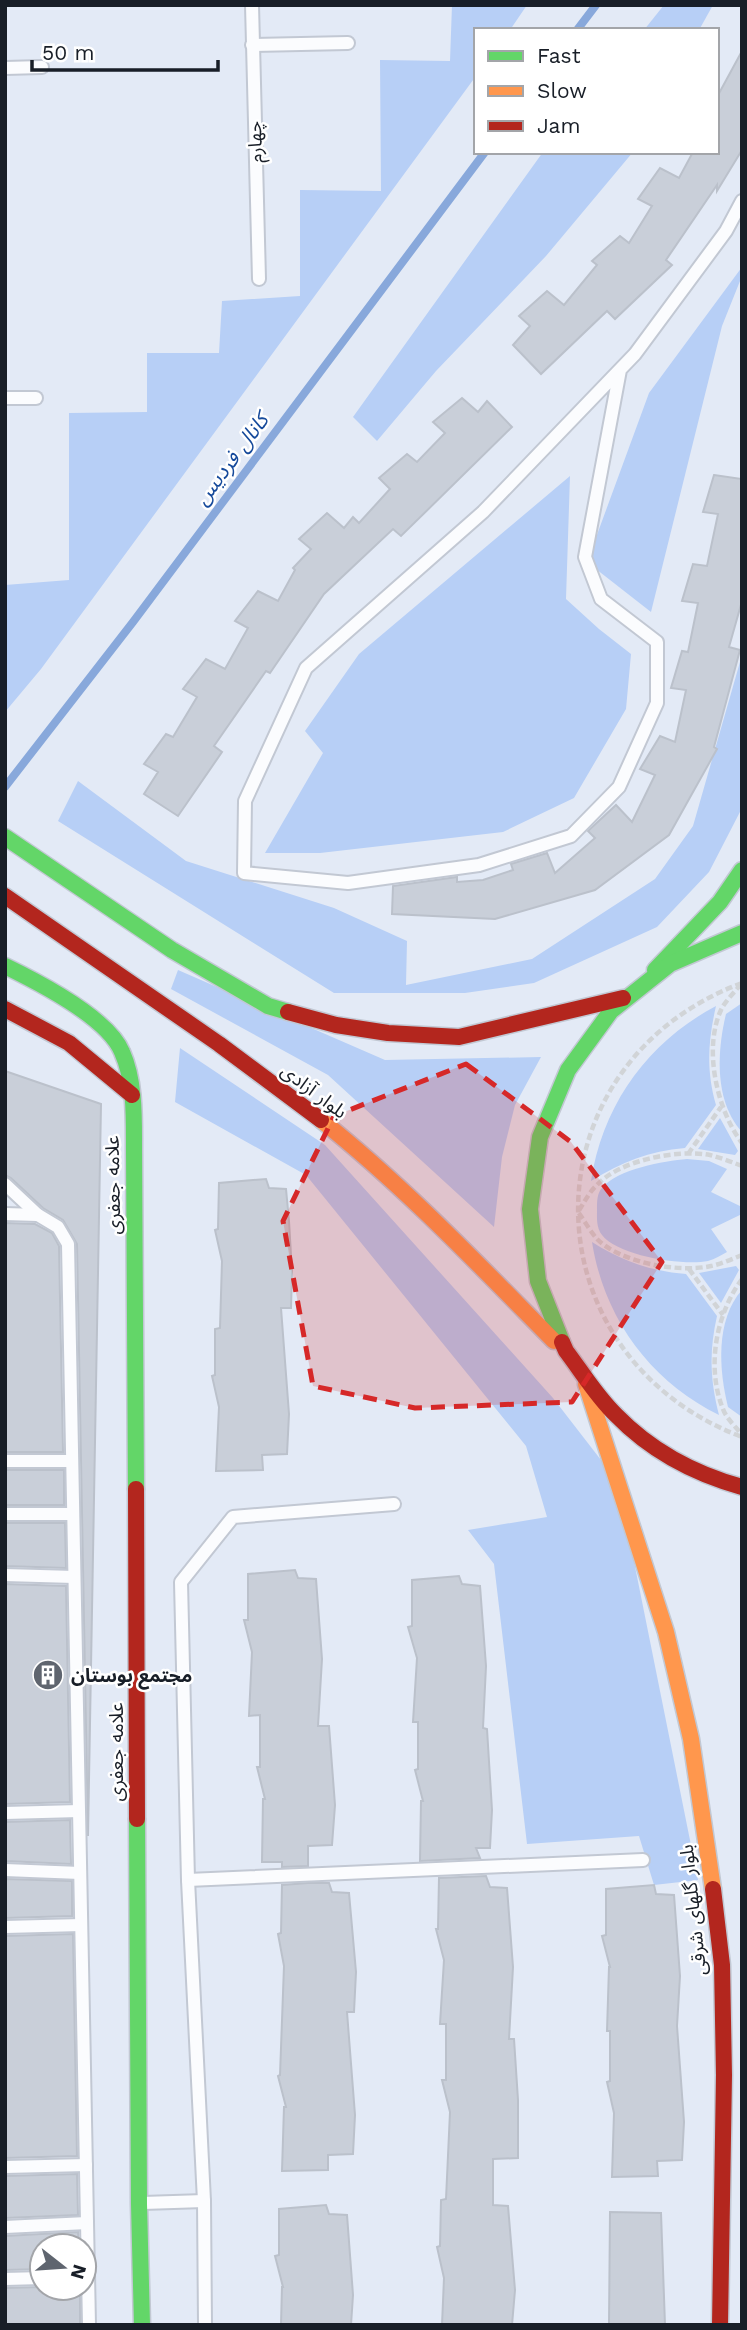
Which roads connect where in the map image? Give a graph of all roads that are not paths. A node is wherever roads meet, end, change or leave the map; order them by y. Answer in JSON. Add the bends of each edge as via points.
{"nodes":[{"id":1,"x":252,"y":5,"type":"edge"},
{"id":2,"x":348,"y":43,"type":"dead end"},
{"id":3,"x":252,"y":45,"type":"junction"},
{"id":4,"x":42,"y":67,"type":"dead end"},
{"id":5,"x":5,"y":68,"type":"edge"},
{"id":6,"x":742,"y":201,"type":"edge"},
{"id":7,"x":259,"y":279,"type":"dead end"},
{"id":8,"x":620,"y":370,"type":"junction"},
{"id":9,"x":5,"y":398,"type":"edge"},
{"id":10,"x":36,"y":398,"type":"dead end"},
{"id":11,"x":5,"y":837,"type":"edge"},
{"id":12,"x":742,"y":870,"type":"edge"},
{"id":13,"x":5,"y":896,"type":"edge"},
{"id":14,"x":742,"y":933,"type":"edge"},
{"id":15,"x":5,"y":966,"type":"edge"},
{"id":16,"x":646,"y":979,"type":"junction"},
{"id":17,"x":623,"y":998,"type":"junction"},
{"id":18,"x":5,"y":1009,"type":"edge"},
{"id":19,"x":132,"y":1095,"type":"junction"},
{"id":20,"x":5,"y":1184,"type":"edge"},
{"id":21,"x":5,"y":1214,"type":"edge"},
{"id":22,"x":38,"y":1215,"type":"junction"},
{"id":23,"x":569,"y":1355,"type":"junction"},
{"id":24,"x":585,"y":1381,"type":"junction"},
{"id":25,"x":5,"y":1461,"type":"edge"},
{"id":26,"x":72,"y":1461,"type":"junction"},
{"id":27,"x":742,"y":1487,"type":"edge"},
{"id":28,"x":394,"y":1504,"type":"dead end"},
{"id":29,"x":5,"y":1514,"type":"edge"},
{"id":30,"x":73,"y":1514,"type":"junction"},
{"id":31,"x":5,"y":1574,"type":"edge"},
{"id":32,"x":74,"y":1577,"type":"junction"},
{"id":33,"x":79,"y":1811,"type":"junction"},
{"id":34,"x":5,"y":1813,"type":"edge"},
{"id":35,"x":643,"y":1860,"type":"dead end"},
{"id":36,"x":5,"y":1871,"type":"edge"},
{"id":37,"x":80,"y":1873,"type":"junction"},
{"id":38,"x":188,"y":1880,"type":"junction"},
{"id":39,"x":81,"y":1925,"type":"junction"},
{"id":40,"x":5,"y":1927,"type":"edge"},
{"id":41,"x":86,"y":2165,"type":"junction"},
{"id":42,"x":5,"y":2167,"type":"edge"},
{"id":43,"x":204,"y":2201,"type":"junction"},
{"id":44,"x":139,"y":2204,"type":"junction"},
{"id":45,"x":87,"y":2223,"type":"junction"},
{"id":46,"x":5,"y":2227,"type":"edge"},
{"id":47,"x":87,"y":2232,"type":"edge"},
{"id":48,"x":28,"y":2278,"type":"edge"},
{"id":49,"x":5,"y":2279,"type":"edge"},
{"id":50,"x":88,"y":2302,"type":"edge"},
{"id":51,"x":89,"y":2325,"type":"edge"},
{"id":52,"x":142,"y":2325,"type":"edge"},
{"id":53,"x":205,"y":2325,"type":"edge"},
{"id":54,"x":720,"y":2325,"type":"edge"}],
"edges":[{"from":1,"to":3,"type":"lane","name":"چهارم"},
{"from":2,"to":3,"type":"lane"},
{"from":3,"to":7,"type":"lane","name":"چهارم"},
{"from":4,"to":5,"type":"lane"},
{"from":6,"to":8,"type":"lane","via":[[726,231]]},
{"from":8,"to":8,"type":"lane","via":[[483,512],[306,668],[245,801],[244,873],[348,883],[479,865],[571,836],[619,787],[657,702],[657,642],[601,599],[585,557]]},
{"from":9,"to":10,"type":"lane"},
{"from":11,"to":17,"type":"main road","via":[[172,950],[268,1006],[336,1025],[459,1037]]},
{"from":12,"to":16,"type":"main road","via":[[720,902]]},
{"from":13,"to":23,"type":"main road","name":"بلوار آزادی","via":[[343,1139],[416,1202]]},
{"from":14,"to":16,"type":"main road","via":[[698,948]]},
{"from":15,"to":19,"type":"main road","name":"علامه جعفری","via":[[104,1027],[122,1049]]},
{"from":16,"to":17,"type":"main road"},
{"from":17,"to":23,"type":"main road","via":[[583,1043],[562,1077],[543,1123],[531,1182],[536,1272]]},
{"from":18,"to":19,"type":"main road","via":[[69,1043]]},
{"from":19,"to":44,"type":"main road","name":"علامه جعفری"},
{"from":20,"to":22,"type":"lane"},
{"from":21,"to":22,"type":"lane"},
{"from":22,"to":26,"type":"lane","via":[[58,1227],[68,1244]]},
{"from":23,"to":24,"type":"main road"},
{"from":24,"to":27,"type":"main road","via":[[649,1443],[701,1473]]},
{"from":24,"to":54,"type":"main road","name":"بلوار گلهای شرقی","via":[[666,1632],[691,1740],[711,1871],[722,1965]]},
{"from":25,"to":26,"type":"lane"},
{"from":26,"to":30,"type":"lane"},
{"from":28,"to":38,"type":"lane","via":[[233,1517],[181,1582]]},
{"from":29,"to":30,"type":"lane"},
{"from":30,"to":32,"type":"lane"},
{"from":31,"to":32,"type":"lane"},
{"from":32,"to":33,"type":"lane"},
{"from":33,"to":34,"type":"lane"},
{"from":33,"to":37,"type":"lane"},
{"from":35,"to":38,"type":"lane"},
{"from":36,"to":37,"type":"lane"},
{"from":37,"to":39,"type":"lane"},
{"from":38,"to":43,"type":"lane"},
{"from":39,"to":40,"type":"lane"},
{"from":39,"to":41,"type":"lane"},
{"from":41,"to":42,"type":"lane"},
{"from":41,"to":45,"type":"lane"},
{"from":43,"to":44,"type":"lane"},
{"from":43,"to":53,"type":"lane"},
{"from":44,"to":52,"type":"main road","name":"علامه جعفری"},
{"from":45,"to":46,"type":"lane"},
{"from":45,"to":47,"type":"lane"},
{"from":48,"to":49,"type":"lane"},
{"from":50,"to":51,"type":"lane"}]}
